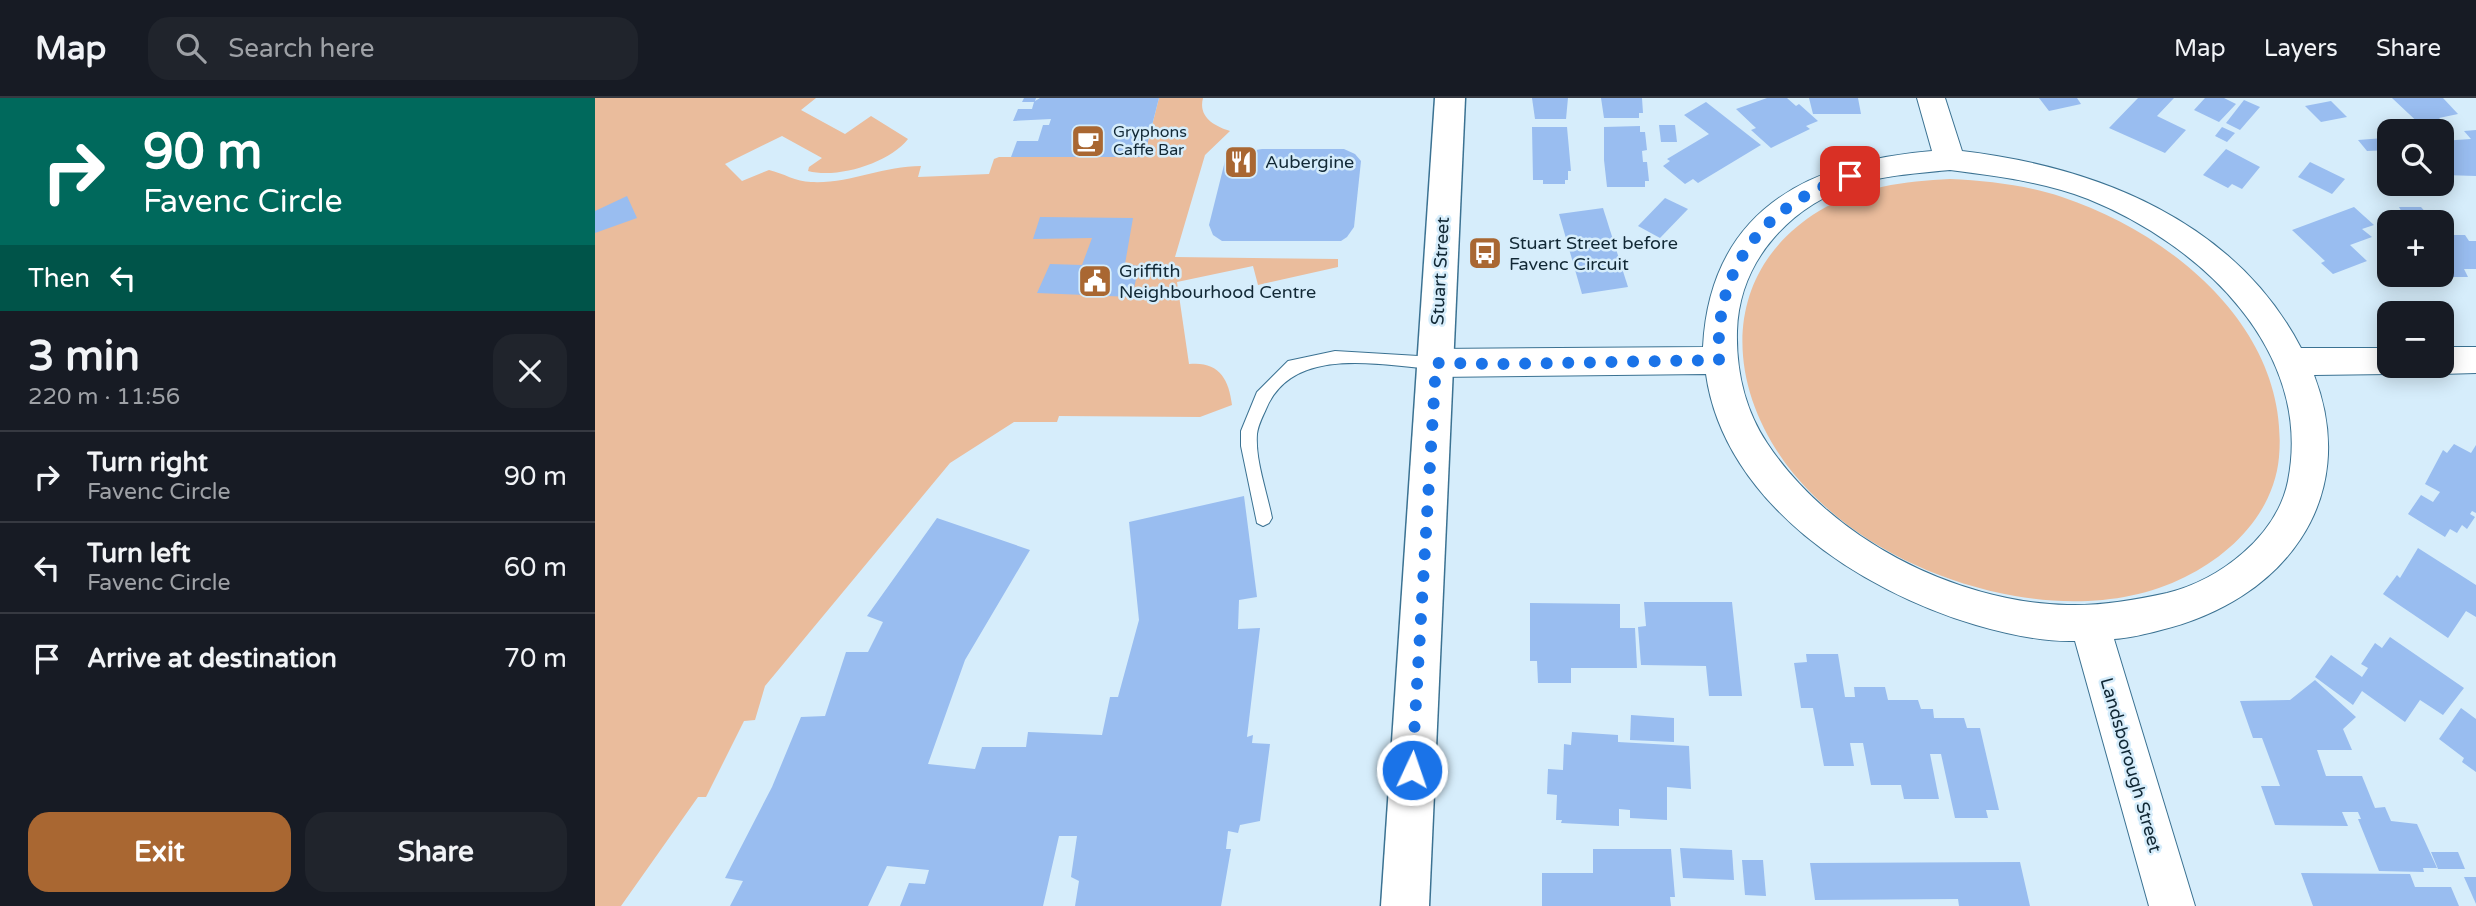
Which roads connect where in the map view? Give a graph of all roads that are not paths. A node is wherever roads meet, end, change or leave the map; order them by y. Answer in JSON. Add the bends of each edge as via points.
{"nodes":[{"id":1,"x":1450,"y":98,"type":"edge"},
{"id":2,"x":1931,"y":98,"type":"edge"},
{"id":3,"x":1950,"y":160,"type":"junction"},
{"id":4,"x":1719,"y":360,"type":"junction"},
{"id":5,"x":2476,"y":360,"type":"edge"},
{"id":6,"x":2377,"y":361,"type":"edge"},
{"id":7,"x":2454,"y":361,"type":"edge"},
{"id":8,"x":2292,"y":362,"type":"junction"},
{"id":9,"x":1436,"y":363,"type":"junction"},
{"id":10,"x":1262,"y":518,"type":"dead end"},
{"id":11,"x":2090,"y":624,"type":"junction"},
{"id":12,"x":1405,"y":906,"type":"edge"},
{"id":13,"x":2172,"y":906,"type":"edge"}],
"edges":[{"from":1,"to":9,"type":"street","name":"Stuart Street"},
{"from":2,"to":3,"type":"street"},
{"from":3,"to":4,"type":"street","via":[[1868,169],[1798,199],[1770,220],[1731,276],[1720,310]]},
{"from":3,"to":8,"type":"street","via":[[2028,169],[2084,185],[2169,227],[2242,287]]},
{"from":4,"to":9,"type":"street"},
{"from":4,"to":11,"type":"street","via":[[1731,406],[1754,453],[1790,499],[1836,541],[1892,576],[1955,603],[2023,619]]},
{"from":5,"to":7,"type":"street"},
{"from":6,"to":8,"type":"street"},
{"from":8,"to":11,"type":"street","via":[[2307,406],[2311,451],[2304,494],[2284,534],[2253,569],[2210,597],[2158,615]]},
{"from":9,"to":10,"type":"lane","via":[[1335,357],[1294,366],[1265,392],[1249,431]]},
{"from":9,"to":12,"type":"street","name":"Stuart Street"},
{"from":11,"to":13,"type":"street","name":"Landsborough Street"}]}
